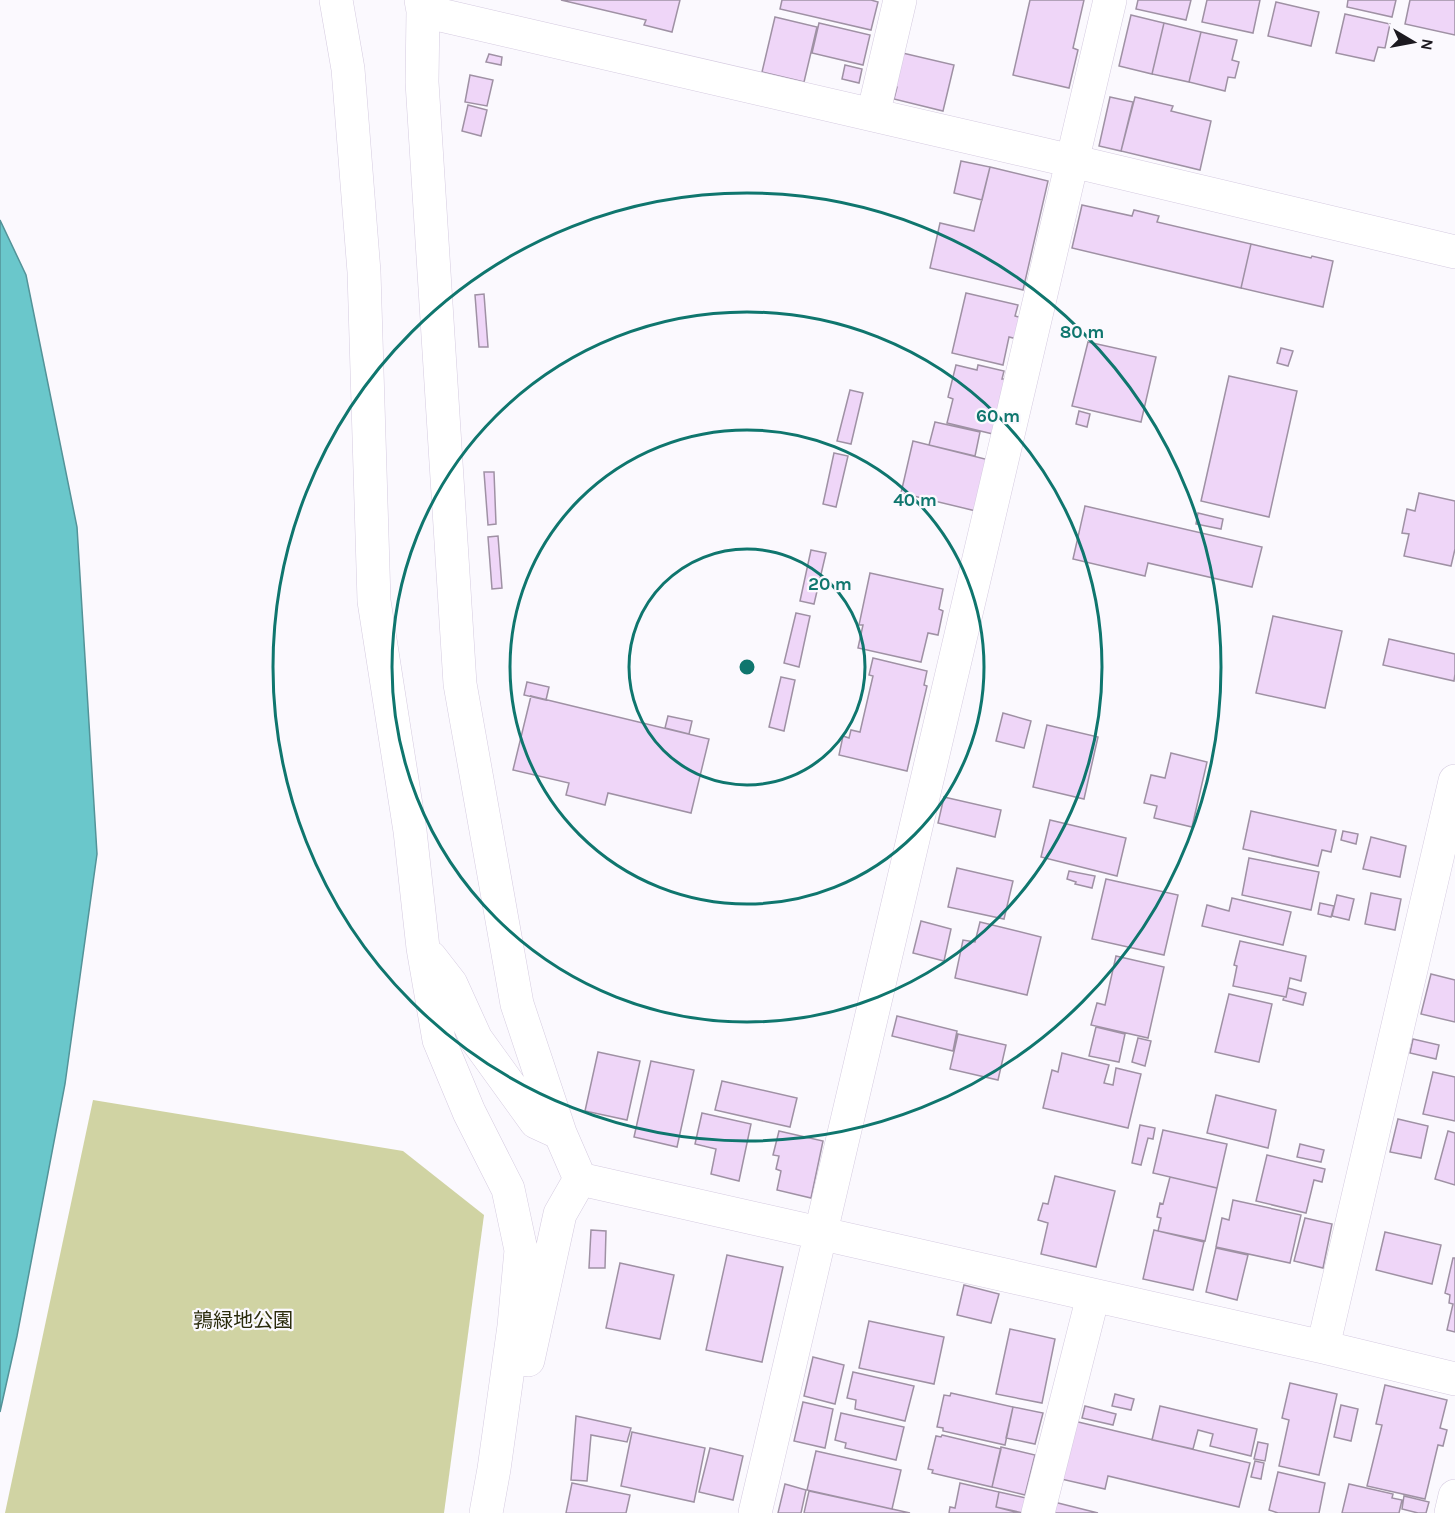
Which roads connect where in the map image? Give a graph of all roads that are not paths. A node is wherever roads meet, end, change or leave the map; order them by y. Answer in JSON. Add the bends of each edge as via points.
{"nodes":[{"id":1,"x":336,"y":0,"type":"edge"},
{"id":2,"x":900,"y":0,"type":"edge"},
{"id":3,"x":1110,"y":0,"type":"edge"},
{"id":4,"x":422,"y":5,"type":"edge"},
{"id":5,"x":873,"y":115,"type":"junction"},
{"id":6,"x":1072,"y":161,"type":"junction"},
{"id":7,"x":1455,"y":252,"type":"edge"},
{"id":8,"x":1455,"y":781,"type":"edge"},
{"id":9,"x":423,"y":948,"type":"junction"},
{"id":10,"x":560,"y":1133,"type":"junction"},
{"id":11,"x":580,"y":1179,"type":"junction"},
{"id":12,"x":821,"y":1234,"type":"junction"},
{"id":13,"x":1093,"y":1296,"type":"junction"},
{"id":14,"x":1323,"y":1347,"type":"junction"},
{"id":15,"x":1455,"y":1379,"type":"edge"},
{"id":16,"x":504,"y":1397,"type":"junction"},
{"id":17,"x":1455,"y":1496,"type":"edge"},
{"id":18,"x":486,"y":1513,"type":"edge"},
{"id":19,"x":755,"y":1513,"type":"edge"},
{"id":20,"x":1038,"y":1513,"type":"edge"},
{"id":21,"x":1451,"y":1513,"type":"edge"}],
"edges":[{"from":1,"to":9,"type":"street","via":[[348,69],[364,272],[374,601],[410,831]]},
{"from":2,"to":5,"type":"street"},
{"from":3,"to":6,"type":"street"},
{"from":4,"to":5,"type":"street"},
{"from":4,"to":10,"type":"street","via":[[422,82],[460,684],[517,1004]]},
{"from":5,"to":6,"type":"street"},
{"from":6,"to":7,"type":"street"},
{"from":6,"to":12,"type":"street"},
{"from":8,"to":14,"type":"street"},
{"from":9,"to":10,"type":"street","via":[[451,984],[476,1039],[536,1122]]},
{"from":9,"to":16,"type":"street","via":[[440,1040],[508,1189],[521,1250]]},
{"from":10,"to":11,"type":"street"},
{"from":11,"to":12,"type":"street"},
{"from":11,"to":16,"type":"street","via":[[560,1214],[529,1359]]},
{"from":12,"to":13,"type":"street"},
{"from":12,"to":19,"type":"street"},
{"from":13,"to":14,"type":"street"},
{"from":13,"to":20,"type":"street"},
{"from":14,"to":15,"type":"street"},
{"from":16,"to":18,"type":"street"},
{"from":17,"to":21,"type":"street"}]}
